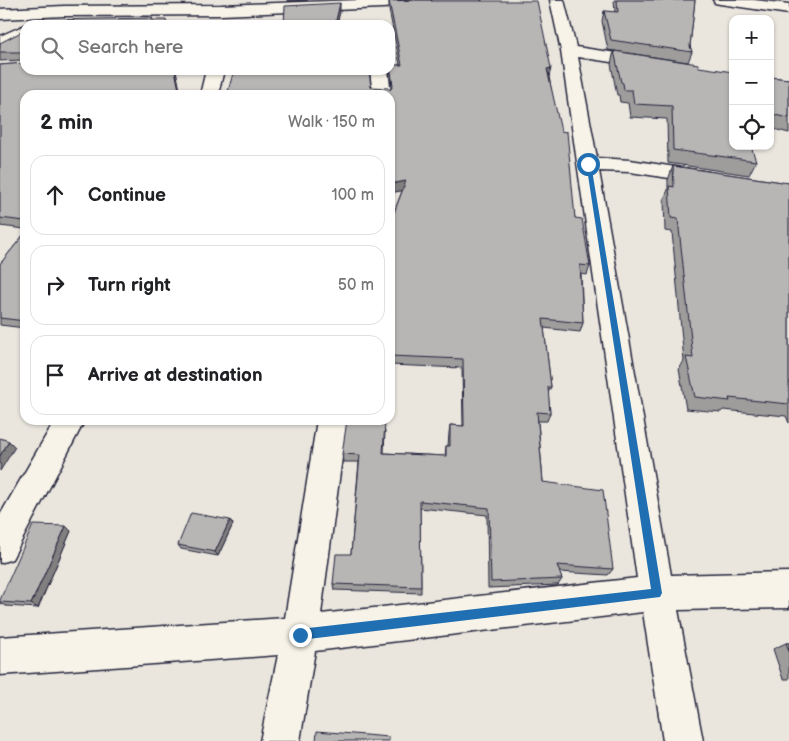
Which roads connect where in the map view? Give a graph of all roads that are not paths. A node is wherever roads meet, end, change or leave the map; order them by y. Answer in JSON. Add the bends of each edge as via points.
{"nodes":[{"id":1,"x":87,"y":0,"type":"edge"},
{"id":2,"x":474,"y":0,"type":"edge"},
{"id":3,"x":557,"y":0,"type":"edge"},
{"id":4,"x":720,"y":0,"type":"edge"},
{"id":5,"x":371,"y":7,"type":"edge"},
{"id":6,"x":789,"y":8,"type":"edge"},
{"id":7,"x":64,"y":11,"type":"junction"},
{"id":8,"x":221,"y":12,"type":"edge"},
{"id":9,"x":0,"y":14,"type":"edge"},
{"id":10,"x":45,"y":20,"type":"edge"},
{"id":11,"x":20,"y":32,"type":"edge"},
{"id":12,"x":0,"y":42,"type":"edge"},
{"id":13,"x":569,"y":51,"type":"junction"},
{"id":14,"x":666,"y":66,"type":"edge"},
{"id":15,"x":214,"y":75,"type":"edge"},
{"id":16,"x":380,"y":75,"type":"edge"},
{"id":17,"x":210,"y":90,"type":"edge"},
{"id":18,"x":381,"y":90,"type":"edge"},
{"id":19,"x":588,"y":164,"type":"junction"},
{"id":20,"x":727,"y":180,"type":"edge"},
{"id":21,"x":67,"y":425,"type":"edge"},
{"id":22,"x":331,"y":425,"type":"edge"},
{"id":23,"x":0,"y":547,"type":"edge"},
{"id":24,"x":789,"y":590,"type":"edge"},
{"id":25,"x":656,"y":593,"type":"junction"},
{"id":26,"x":300,"y":635,"type":"junction"},
{"id":27,"x":0,"y":656,"type":"edge"},
{"id":28,"x":280,"y":741,"type":"edge"},
{"id":29,"x":683,"y":741,"type":"edge"}],
"edges":[{"from":1,"to":7,"type":"street"},
{"from":2,"to":5,"type":"street"},
{"from":3,"to":13,"type":"street"},
{"from":4,"to":6,"type":"street"},
{"from":5,"to":8,"type":"street"},
{"from":7,"to":8,"type":"street"},
{"from":7,"to":9,"type":"street"},
{"from":7,"to":10,"type":"street"},
{"from":11,"to":12,"type":"street"},
{"from":13,"to":14,"type":"street"},
{"from":13,"to":19,"type":"street"},
{"from":15,"to":17,"type":"street"},
{"from":16,"to":18,"type":"street"},
{"from":19,"to":20,"type":"street","via":[[630,166]]},
{"from":19,"to":25,"type":"street"},
{"from":21,"to":23,"type":"street"},
{"from":22,"to":26,"type":"street"},
{"from":24,"to":25,"type":"street"},
{"from":25,"to":26,"type":"street"},
{"from":25,"to":29,"type":"street"},
{"from":26,"to":27,"type":"street"},
{"from":26,"to":28,"type":"street"}]}
